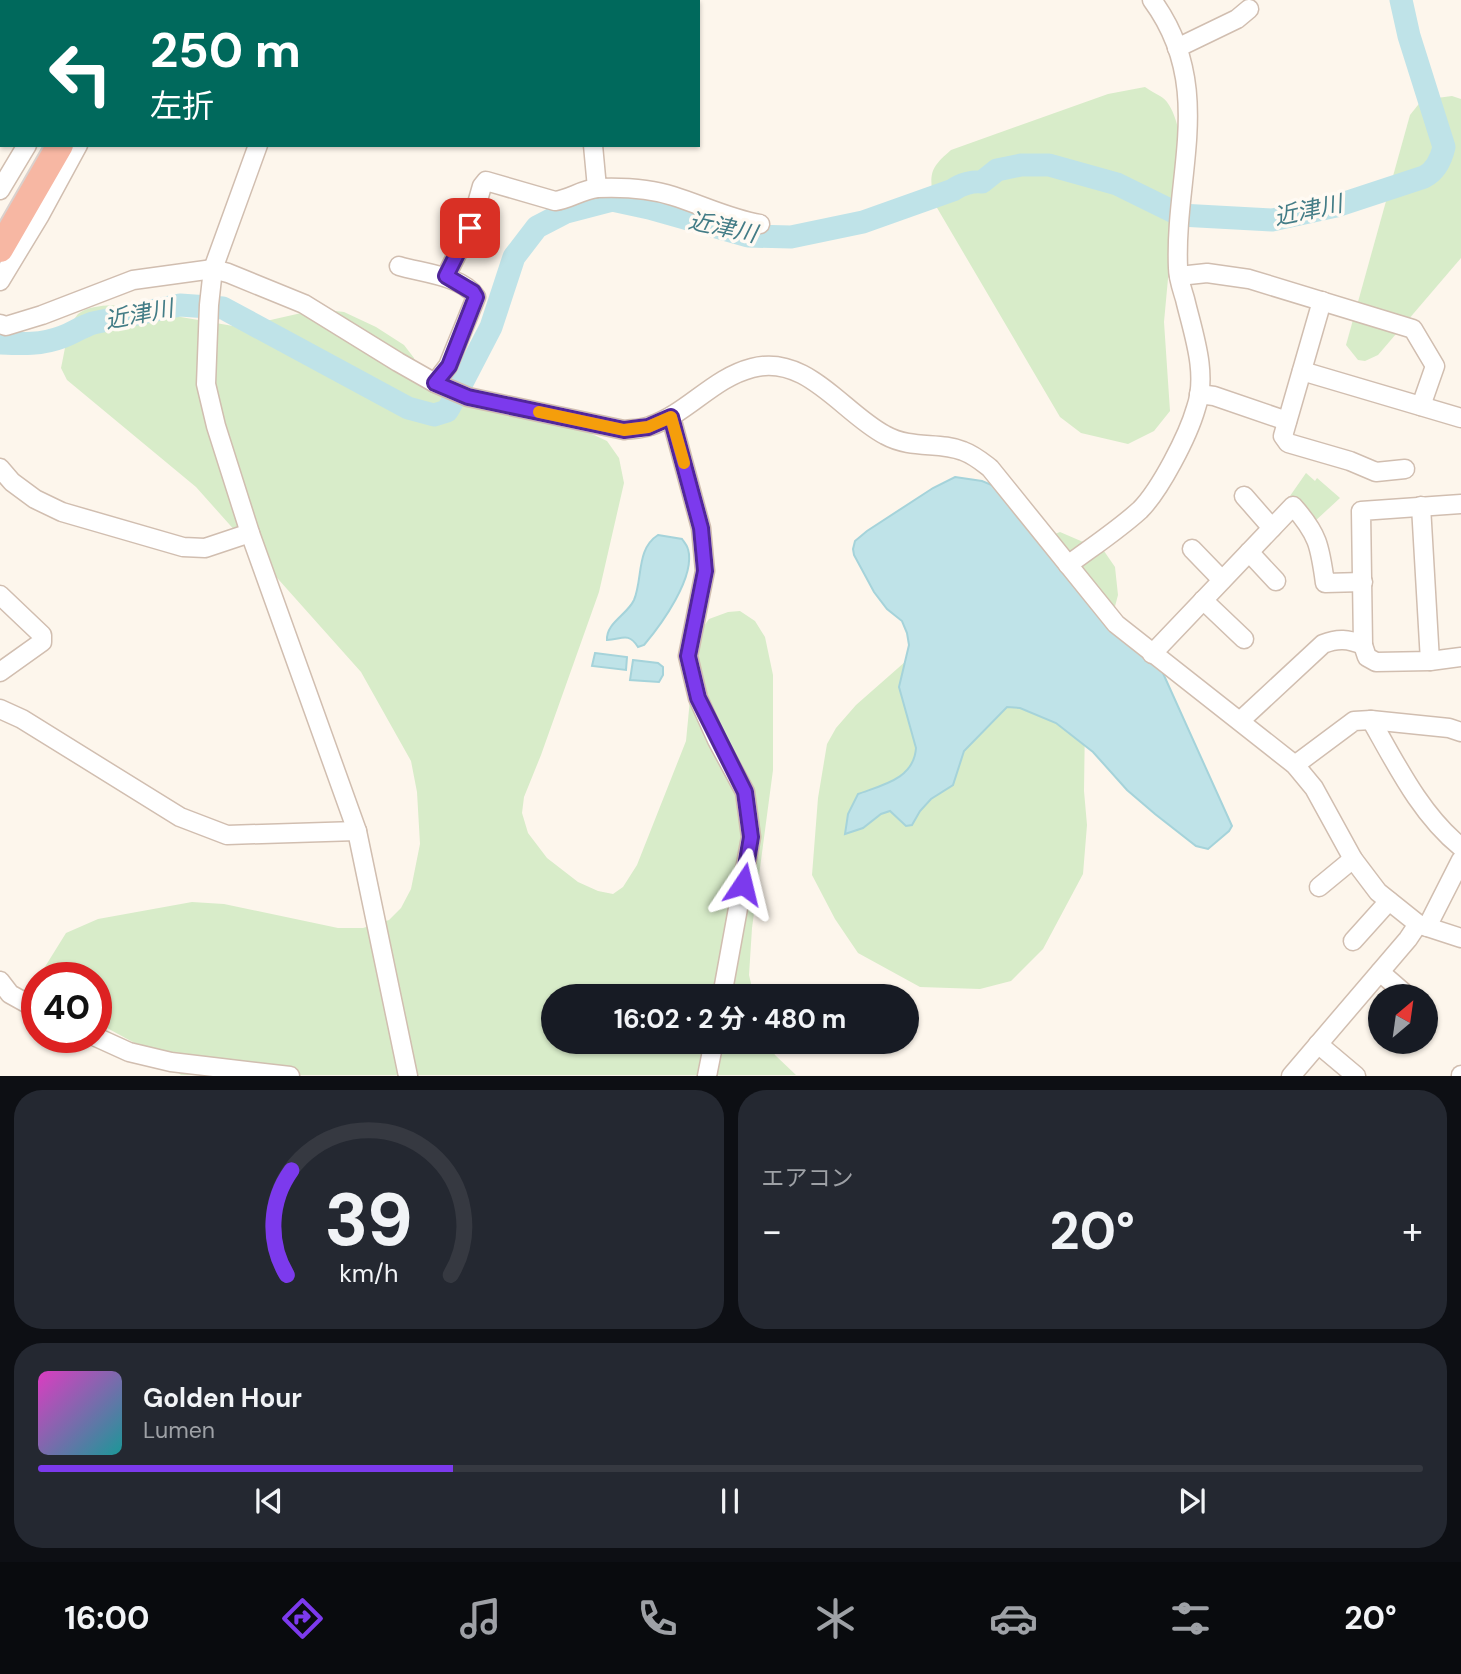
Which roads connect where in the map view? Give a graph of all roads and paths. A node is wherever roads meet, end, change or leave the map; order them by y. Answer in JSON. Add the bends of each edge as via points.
{"nodes":[{"id":1,"x":1152,"y":0,"type":"edge"},
{"id":2,"x":1249,"y":9,"type":"dead end"},
{"id":3,"x":1177,"y":48,"type":"junction"},
{"id":4,"x":26,"y":147,"type":"edge"},
{"id":5,"x":41,"y":147,"type":"edge"},
{"id":6,"x":60,"y":147,"type":"edge"},
{"id":7,"x":77,"y":147,"type":"edge"},
{"id":8,"x":257,"y":147,"type":"edge"},
{"id":9,"x":593,"y":147,"type":"edge"},
{"id":10,"x":597,"y":188,"type":"junction"},
{"id":11,"x":0,"y":190,"type":"edge"},
{"id":12,"x":0,"y":216,"type":"edge"},
{"id":13,"x":761,"y":224,"type":"dead end"},
{"id":14,"x":0,"y":249,"type":"edge"},
{"id":15,"x":399,"y":266,"type":"dead end"},
{"id":16,"x":212,"y":275,"type":"junction"},
{"id":17,"x":446,"y":276,"type":"junction"},
{"id":18,"x":1179,"y":276,"type":"junction"},
{"id":19,"x":0,"y":281,"type":"edge"},
{"id":20,"x":1322,"y":301,"type":"junction"},
{"id":21,"x":0,"y":324,"type":"edge"},
{"id":22,"x":1302,"y":370,"type":"junction"},
{"id":23,"x":435,"y":383,"type":"junction"},
{"id":24,"x":1199,"y":394,"type":"junction"},
{"id":25,"x":1421,"y":406,"type":"junction"},
{"id":26,"x":671,"y":417,"type":"junction"},
{"id":27,"x":1461,"y":418,"type":"edge"},
{"id":28,"x":1287,"y":421,"type":"junction"},
{"id":29,"x":0,"y":468,"type":"edge"},
{"id":30,"x":1405,"y":469,"type":"dead end"},
{"id":31,"x":1244,"y":496,"type":"dead end"},
{"id":32,"x":1461,"y":505,"type":"edge"},
{"id":33,"x":1421,"y":506,"type":"junction"},
{"id":34,"x":1272,"y":528,"type":"junction"},
{"id":35,"x":250,"y":533,"type":"junction"},
{"id":36,"x":1192,"y":549,"type":"dead end"},
{"id":37,"x":1249,"y":552,"type":"junction"},
{"id":38,"x":1068,"y":565,"type":"junction"},
{"id":39,"x":1222,"y":580,"type":"junction"},
{"id":40,"x":1276,"y":581,"type":"dead end"},
{"id":41,"x":1363,"y":582,"type":"junction"},
{"id":42,"x":0,"y":595,"type":"edge"},
{"id":43,"x":1203,"y":600,"type":"junction"},
{"id":44,"x":1244,"y":639,"type":"dead end"},
{"id":45,"x":1363,"y":645,"type":"junction"},
{"id":46,"x":1152,"y":654,"type":"junction"},
{"id":47,"x":1461,"y":657,"type":"edge"},
{"id":48,"x":1430,"y":661,"type":"junction"},
{"id":49,"x":0,"y":672,"type":"edge"},
{"id":50,"x":0,"y":709,"type":"edge"},
{"id":51,"x":1371,"y":720,"type":"junction"},
{"id":52,"x":1240,"y":722,"type":"junction"},
{"id":53,"x":1461,"y":732,"type":"edge"},
{"id":54,"x":1295,"y":765,"type":"junction"},
{"id":55,"x":357,"y":831,"type":"junction"},
{"id":56,"x":1461,"y":848,"type":"edge"},
{"id":57,"x":1353,"y":859,"type":"junction"},
{"id":58,"x":1461,"y":860,"type":"edge"},
{"id":59,"x":1318,"y":887,"type":"dead end"},
{"id":60,"x":1389,"y":901,"type":"junction"},
{"id":61,"x":1422,"y":926,"type":"junction"},
{"id":62,"x":1461,"y":938,"type":"edge"},
{"id":63,"x":1353,"y":941,"type":"dead end"},
{"id":64,"x":1380,"y":972,"type":"junction"},
{"id":65,"x":0,"y":981,"type":"edge"},
{"id":66,"x":724,"y":984,"type":"edge"},
{"id":67,"x":1394,"y":984,"type":"edge"},
{"id":68,"x":21,"y":1000,"type":"edge"},
{"id":69,"x":112,"y":1044,"type":"edge"},
{"id":70,"x":1318,"y":1044,"type":"junction"},
{"id":71,"x":711,"y":1054,"type":"edge"},
{"id":72,"x":290,"y":1076,"type":"edge"},
{"id":73,"x":408,"y":1076,"type":"edge"},
{"id":74,"x":707,"y":1076,"type":"edge"},
{"id":75,"x":1291,"y":1076,"type":"edge"},
{"id":76,"x":1356,"y":1076,"type":"edge"}],
"edges":[{"from":1,"to":3,"type":"street","via":[[1165,17]]},
{"from":2,"to":3,"type":"street"},
{"from":3,"to":18,"type":"street","via":[[1189,99]]},
{"from":4,"to":11,"type":"street"},
{"from":5,"to":12,"type":"highway"},
{"from":6,"to":14,"type":"highway"},
{"from":7,"to":19,"type":"street"},
{"from":8,"to":16,"type":"street"},
{"from":9,"to":10,"type":"street"},
{"from":10,"to":13,"type":"street","via":[[671,195]]},
{"from":10,"to":17,"type":"street","via":[[555,201],[486,181]]},
{"from":15,"to":17,"type":"street"},
{"from":16,"to":21,"type":"street","via":[[134,280],[42,315]]},
{"from":16,"to":23,"type":"street","via":[[228,273],[304,304]]},
{"from":16,"to":35,"type":"street","via":[[206,384]]},
{"from":17,"to":23,"type":"street","via":[[476,297],[449,366]]},
{"from":18,"to":20,"type":"street","via":[[1208,273],[1249,279]]},
{"from":18,"to":24,"type":"street","via":[[1198,354]]},
{"from":20,"to":22,"type":"street"},
{"from":20,"to":25,"type":"street","via":[[1413,329],[1435,366]]},
{"from":22,"to":25,"type":"street"},
{"from":22,"to":28,"type":"street"},
{"from":23,"to":26,"type":"street","via":[[468,397],[624,430],[648,427]]},
{"from":24,"to":28,"type":"street"},
{"from":24,"to":38,"type":"street","via":[[1174,460],[1142,508]]},
{"from":25,"to":27,"type":"street"},
{"from":26,"to":38,"type":"street","via":[[732,375],[754,367],[796,372],[886,436],[976,457],[990,468]]},
{"from":26,"to":66,"type":"street","via":[[701,528],[705,571],[688,656],[698,698],[745,792],[751,837]]},
{"from":28,"to":30,"type":"street","via":[[1283,436],[1288,443],[1376,472]]},
{"from":29,"to":35,"type":"street","via":[[35,499],[62,512],[183,547],[205,548]]},
{"from":31,"to":34,"type":"street"},
{"from":32,"to":33,"type":"street"},
{"from":33,"to":41,"type":"street","via":[[1361,510]]},
{"from":33,"to":48,"type":"street"},
{"from":34,"to":37,"type":"street"},
{"from":34,"to":41,"type":"street","via":[[1293,506],[1320,546],[1325,583]]},
{"from":35,"to":55,"type":"street"},
{"from":36,"to":39,"type":"street"},
{"from":37,"to":39,"type":"street"},
{"from":37,"to":40,"type":"street"},
{"from":38,"to":46,"type":"street","via":[[1116,624]]},
{"from":39,"to":43,"type":"street"},
{"from":41,"to":45,"type":"street"},
{"from":42,"to":49,"type":"street","via":[[42,635],[42,642]]},
{"from":43,"to":44,"type":"street"},
{"from":43,"to":46,"type":"street"},
{"from":45,"to":48,"type":"street","via":[[1367,657],[1376,662]]},
{"from":45,"to":52,"type":"street","via":[[1336,639],[1323,644]]},
{"from":46,"to":52,"type":"street"},
{"from":47,"to":48,"type":"street"},
{"from":50,"to":55,"type":"street","via":[[180,817],[227,835]]},
{"from":51,"to":53,"type":"street"},
{"from":51,"to":54,"type":"street","via":[[1354,722]]},
{"from":51,"to":56,"type":"street","via":[[1430,816]]},
{"from":52,"to":54,"type":"street"},
{"from":54,"to":57,"type":"street","via":[[1314,788]]},
{"from":55,"to":73,"type":"street"},
{"from":57,"to":59,"type":"street"},
{"from":57,"to":60,"type":"street"},
{"from":58,"to":61,"type":"street"},
{"from":60,"to":61,"type":"street"},
{"from":60,"to":63,"type":"street"},
{"from":61,"to":62,"type":"street"},
{"from":61,"to":64,"type":"street"},
{"from":64,"to":67,"type":"street"},
{"from":64,"to":70,"type":"street"},
{"from":65,"to":68,"type":"street"},
{"from":69,"to":72,"type":"street","via":[[171,1062]]},
{"from":70,"to":75,"type":"street"},
{"from":70,"to":76,"type":"street"},
{"from":71,"to":74,"type":"street"}]}
